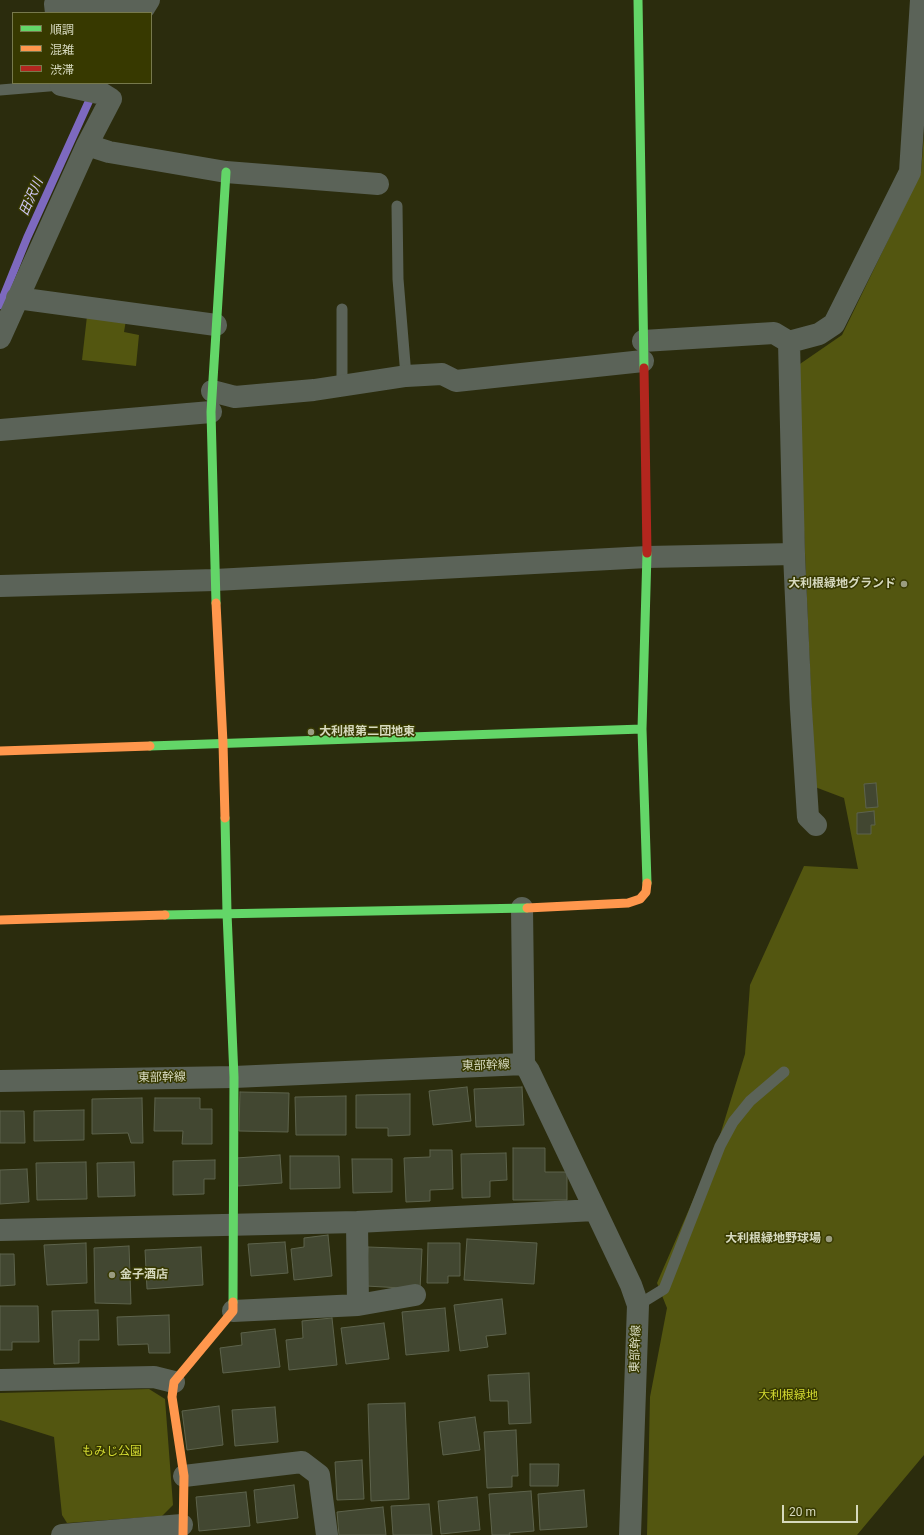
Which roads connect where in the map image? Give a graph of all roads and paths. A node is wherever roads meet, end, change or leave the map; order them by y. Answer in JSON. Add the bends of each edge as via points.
{"nodes":[{"id":1,"x":149,"y":0,"type":"edge"},
{"id":2,"x":638,"y":0,"type":"edge"},
{"id":3,"x":55,"y":6,"type":"edge"},
{"id":4,"x":922,"y":8,"type":"edge"},
{"id":5,"x":60,"y":84,"type":"edge"},
{"id":6,"x":0,"y":90,"type":"edge"},
{"id":7,"x":87,"y":145,"type":"junction"},
{"id":8,"x":226,"y":172,"type":"junction"},
{"id":9,"x":378,"y":184,"type":"dead end"},
{"id":10,"x":397,"y":206,"type":"dead end"},
{"id":11,"x":17,"y":298,"type":"junction"},
{"id":12,"x":342,"y":309,"type":"dead end"},
{"id":13,"x":216,"y":325,"type":"junction"},
{"id":14,"x":0,"y":338,"type":"edge"},
{"id":15,"x":789,"y":342,"type":"junction"},
{"id":16,"x":643,"y":351,"type":"junction"},
{"id":17,"x":406,"y":376,"type":"junction"},
{"id":18,"x":342,"y":386,"type":"junction"},
{"id":19,"x":211,"y":401,"type":"junction"},
{"id":20,"x":0,"y":430,"type":"edge"},
{"id":21,"x":794,"y":554,"type":"junction"},
{"id":22,"x":647,"y":557,"type":"junction"},
{"id":23,"x":215,"y":580,"type":"junction"},
{"id":24,"x":0,"y":586,"type":"edge"},
{"id":25,"x":642,"y":729,"type":"junction"},
{"id":26,"x":222,"y":743,"type":"junction"},
{"id":27,"x":0,"y":751,"type":"edge"},
{"id":28,"x":816,"y":825,"type":"dead end"},
{"id":29,"x":522,"y":908,"type":"junction"},
{"id":30,"x":227,"y":913,"type":"junction"},
{"id":31,"x":0,"y":920,"type":"edge"},
{"id":32,"x":524,"y":1064,"type":"junction"},
{"id":33,"x":784,"y":1072,"type":"dead end"},
{"id":34,"x":234,"y":1077,"type":"junction"},
{"id":35,"x":0,"y":1081,"type":"edge"},
{"id":36,"x":595,"y":1210,"type":"junction"},
{"id":37,"x":357,"y":1222,"type":"junction"},
{"id":38,"x":233,"y":1226,"type":"junction"},
{"id":39,"x":0,"y":1230,"type":"edge"},
{"id":40,"x":415,"y":1295,"type":"dead end"},
{"id":41,"x":358,"y":1305,"type":"junction"},
{"id":42,"x":638,"y":1305,"type":"junction"},
{"id":43,"x":233,"y":1311,"type":"junction"},
{"id":44,"x":0,"y":1380,"type":"edge"},
{"id":45,"x":174,"y":1382,"type":"junction"},
{"id":46,"x":184,"y":1476,"type":"junction"},
{"id":47,"x":183,"y":1530,"type":"edge"},
{"id":48,"x":62,"y":1535,"type":"edge"},
{"id":49,"x":327,"y":1535,"type":"edge"},
{"id":50,"x":630,"y":1535,"type":"edge"}],
"edges":[{"from":1,"to":3,"type":"street","via":[[144,8]]},
{"from":2,"to":16,"type":"street"},
{"from":4,"to":15,"type":"street","via":[[910,172],[834,324],[819,334]]},
{"from":5,"to":6,"type":"lane"},
{"from":5,"to":7,"type":"street","via":[[102,94],[111,99]]},
{"from":7,"to":8,"type":"street","via":[[109,152]]},
{"from":7,"to":11,"type":"street"},
{"from":8,"to":9,"type":"street"},
{"from":8,"to":13,"type":"street"},
{"from":10,"to":17,"type":"lane","via":[[398,279]]},
{"from":11,"to":13,"type":"street"},
{"from":11,"to":14,"type":"street"},
{"from":12,"to":18,"type":"lane"},
{"from":13,"to":19,"type":"street"},
{"from":15,"to":16,"type":"street","via":[[774,333]]},
{"from":15,"to":21,"type":"street"},
{"from":16,"to":17,"type":"street","via":[[456,381],[442,374]]},
{"from":16,"to":22,"type":"street"},
{"from":17,"to":18,"type":"street"},
{"from":18,"to":19,"type":"street"},
{"from":19,"to":20,"type":"street"},
{"from":19,"to":23,"type":"street"},
{"from":21,"to":22,"type":"street"},
{"from":21,"to":28,"type":"street","via":[[808,817]]},
{"from":22,"to":23,"type":"street"},
{"from":22,"to":25,"type":"street"},
{"from":23,"to":24,"type":"street"},
{"from":23,"to":26,"type":"street"},
{"from":25,"to":26,"type":"street"},
{"from":25,"to":29,"type":"street","via":[[648,878],[646,892],[640,899],[628,903]]},
{"from":26,"to":27,"type":"street"},
{"from":26,"to":30,"type":"street"},
{"from":29,"to":30,"type":"street"},
{"from":29,"to":32,"type":"street"},
{"from":30,"to":31,"type":"street"},
{"from":30,"to":34,"type":"street"},
{"from":32,"to":34,"type":"street","name":"東部幹線"},
{"from":32,"to":36,"type":"street","name":"東部幹線","via":[[530,1071]]},
{"from":33,"to":42,"type":"lane","via":[[750,1102],[733,1122],[720,1146],[664,1289]]},
{"from":34,"to":35,"type":"street","name":"東部幹線"},
{"from":34,"to":38,"type":"street"},
{"from":36,"to":37,"type":"street"},
{"from":36,"to":42,"type":"street","name":"東部幹線"},
{"from":37,"to":38,"type":"street"},
{"from":37,"to":41,"type":"street"},
{"from":38,"to":39,"type":"street"},
{"from":38,"to":43,"type":"street"},
{"from":40,"to":41,"type":"street"},
{"from":41,"to":43,"type":"street"},
{"from":42,"to":50,"type":"street","name":"東部幹線"},
{"from":43,"to":45,"type":"street"},
{"from":44,"to":45,"type":"street","via":[[154,1377]]},
{"from":45,"to":46,"type":"street","via":[[172,1397]]},
{"from":46,"to":47,"type":"street"},
{"from":46,"to":49,"type":"street","via":[[302,1462],[319,1475]]},
{"from":47,"to":48,"type":"street"}]}
